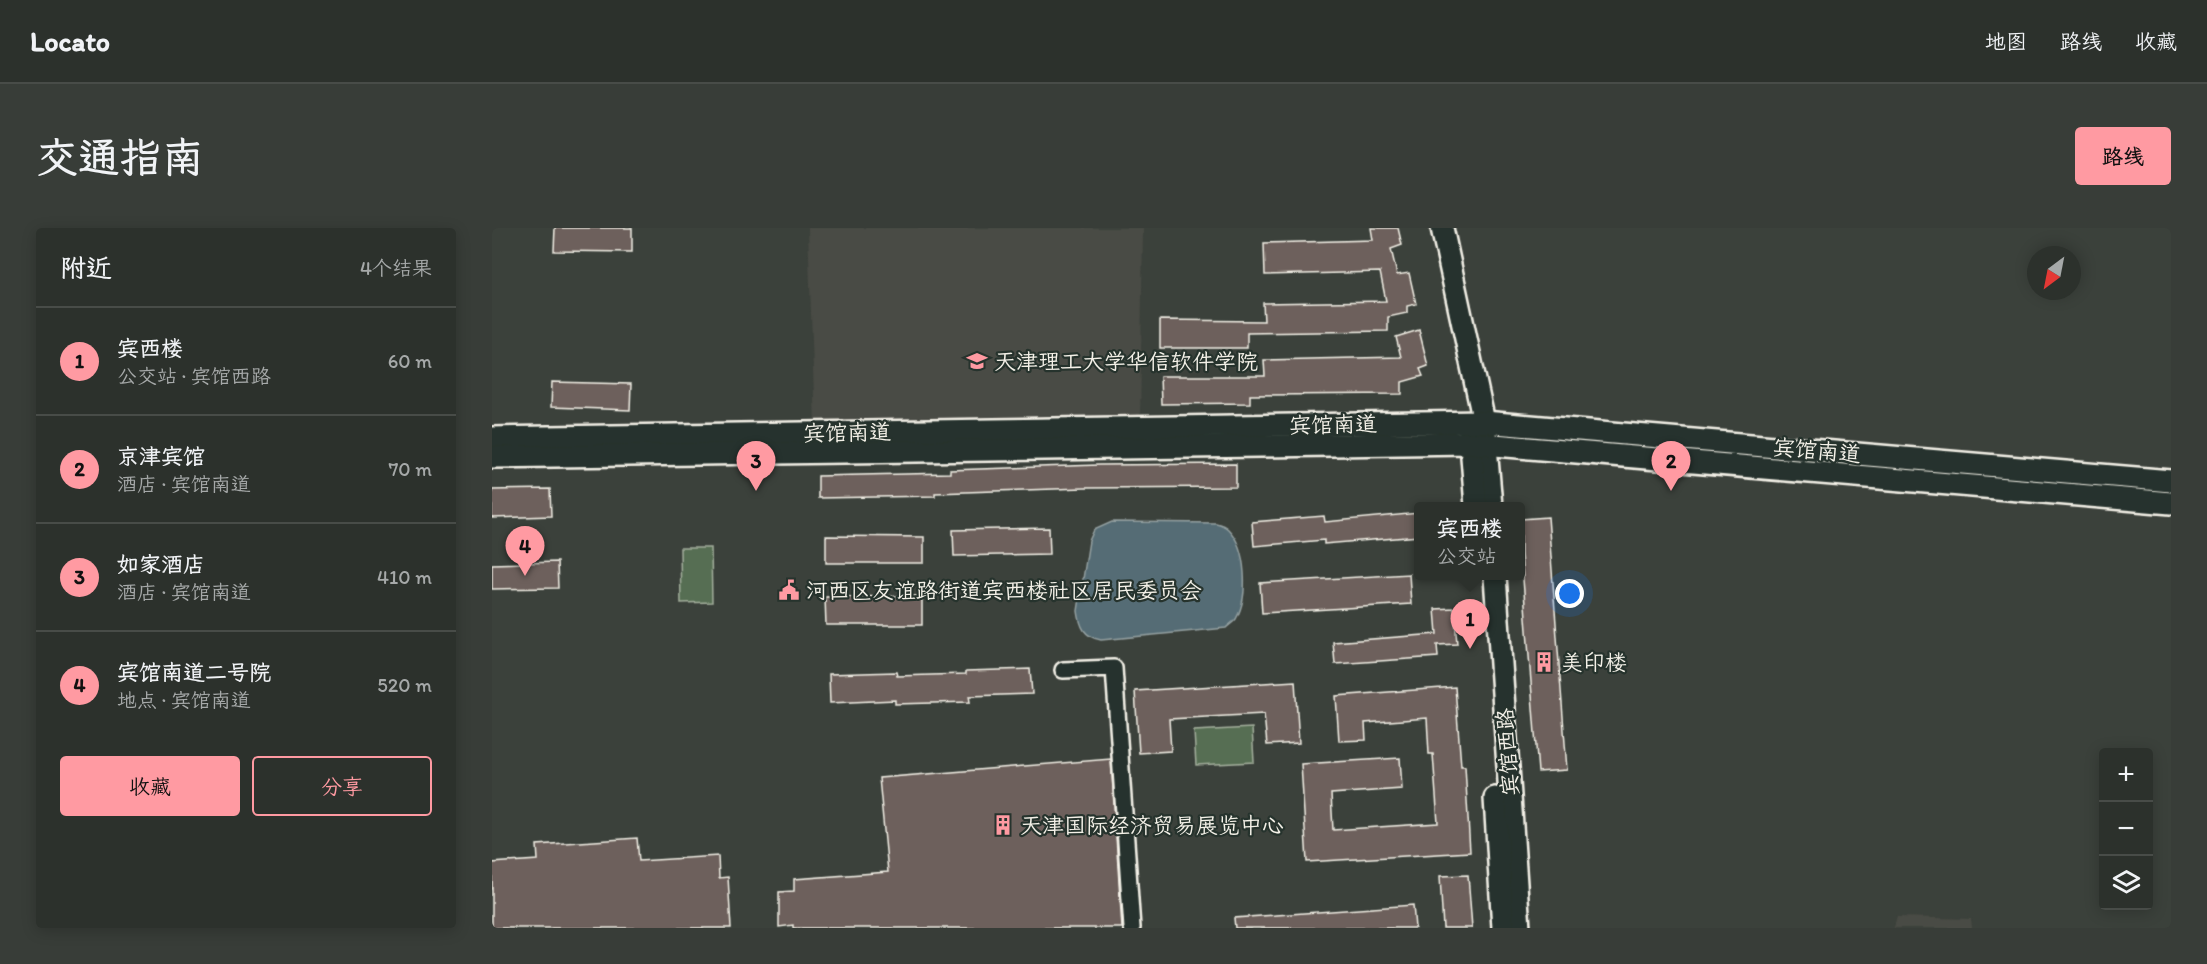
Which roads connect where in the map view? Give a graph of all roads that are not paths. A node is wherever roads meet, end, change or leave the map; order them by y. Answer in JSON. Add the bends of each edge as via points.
{"nodes":[{"id":1,"x":1431,"y":228,"type":"edge"},
{"id":2,"x":1442,"y":228,"type":"edge"},
{"id":3,"x":1476,"y":421,"type":"junction"},
{"id":4,"x":492,"y":438,"type":"edge"},
{"id":5,"x":1479,"y":444,"type":"junction"},
{"id":6,"x":492,"y":457,"type":"edge"},
{"id":7,"x":2171,"y":481,"type":"edge"},
{"id":8,"x":1476,"y":502,"type":"edge"},
{"id":9,"x":1490,"y":502,"type":"edge"},
{"id":10,"x":2171,"y":503,"type":"edge"},
{"id":11,"x":1480,"y":580,"type":"edge"},
{"id":12,"x":1495,"y":580,"type":"edge"},
{"id":13,"x":1063,"y":670,"type":"dead end"},
{"id":14,"x":1132,"y":928,"type":"edge"},
{"id":15,"x":1503,"y":928,"type":"edge"},
{"id":16,"x":1519,"y":928,"type":"edge"}],
"edges":[{"from":1,"to":3,"type":"main road"},
{"from":2,"to":3,"type":"main road"},
{"from":3,"to":4,"type":"main road","name":"宾馆南道"},
{"from":3,"to":5,"type":"main road"},
{"from":3,"to":7,"type":"main road","name":"宾馆南道"},
{"from":5,"to":6,"type":"main road","name":"宾馆南道"},
{"from":5,"to":8,"type":"main road"},
{"from":5,"to":9,"type":"main road"},
{"from":5,"to":10,"type":"main road","name":"宾馆南道"},
{"from":11,"to":15,"type":"main road","name":"宾馆西路"},
{"from":12,"to":16,"type":"main road","name":"宾馆西路"},
{"from":13,"to":14,"type":"street","via":[[1114,668]]}]}
